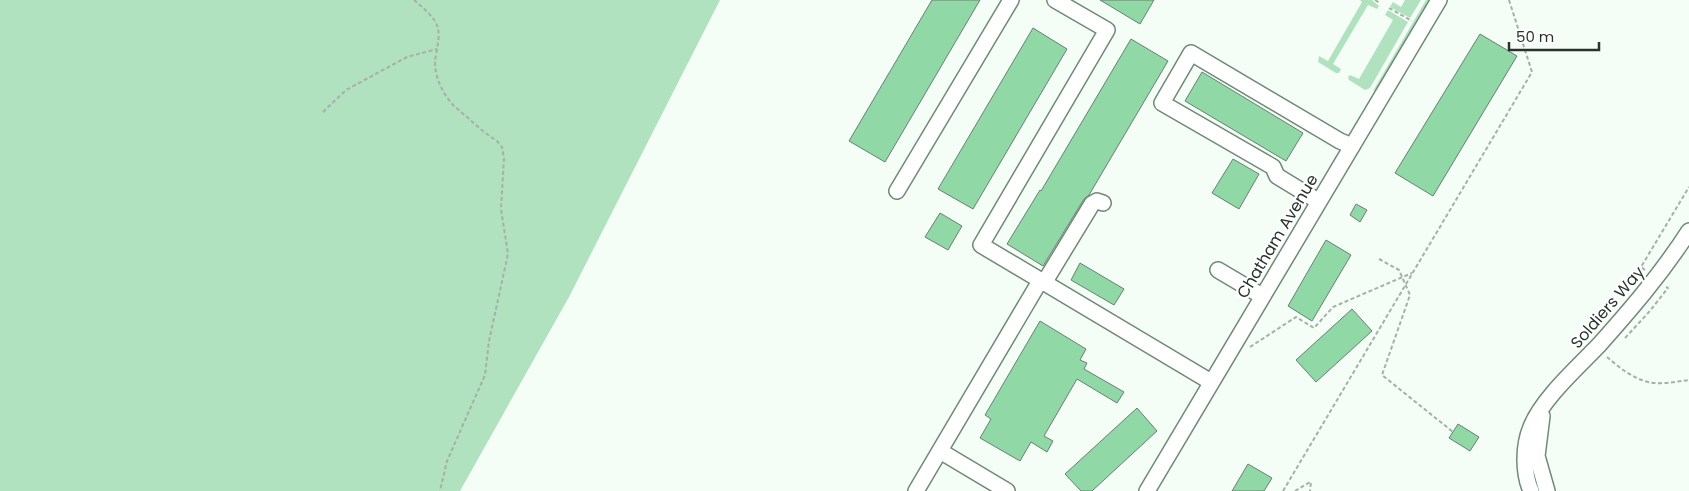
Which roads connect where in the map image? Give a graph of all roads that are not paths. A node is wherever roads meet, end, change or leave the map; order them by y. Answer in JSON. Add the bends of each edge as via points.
{"nodes":[{"id":1,"x":1011,"y":0,"type":"edge"},
{"id":2,"x":1055,"y":0,"type":"edge"},
{"id":3,"x":1439,"y":0,"type":"edge"},
{"id":4,"x":1352,"y":146,"type":"junction"},
{"id":5,"x":897,"y":191,"type":"dead end"},
{"id":6,"x":1318,"y":201,"type":"junction"},
{"id":7,"x":1103,"y":203,"type":"dead end"},
{"id":8,"x":1689,"y":231,"type":"edge"},
{"id":9,"x":1218,"y":270,"type":"dead end"},
{"id":10,"x":1042,"y":282,"type":"junction"},
{"id":11,"x":1262,"y":296,"type":"junction"},
{"id":12,"x":1211,"y":382,"type":"junction"},
{"id":13,"x":1546,"y":403,"type":"junction"},
{"id":14,"x":940,"y":451,"type":"junction"},
{"id":15,"x":916,"y":491,"type":"edge"},
{"id":16,"x":1007,"y":491,"type":"edge"},
{"id":17,"x":1146,"y":491,"type":"edge"},
{"id":18,"x":1530,"y":491,"type":"edge"},
{"id":19,"x":1547,"y":491,"type":"edge"}],
"edges":[{"from":1,"to":5,"type":"street"},
{"from":2,"to":10,"type":"street","via":[[1106,30],[981,244]]},
{"from":3,"to":4,"type":"street","name":"Chatham Avenue"},
{"from":4,"to":6,"type":"street","name":"Chatham Avenue"},
{"from":4,"to":6,"type":"street","via":[[1191,54],[1162,103],[1273,167],[1277,176]]},
{"from":6,"to":11,"type":"street","name":"Chatham Avenue"},
{"from":7,"to":10,"type":"street","via":[[1097,201],[1092,204]]},
{"from":8,"to":13,"type":"street","name":"Soldiers Way","via":[[1638,302]]},
{"from":9,"to":11,"type":"street"},
{"from":10,"to":12,"type":"street"},
{"from":10,"to":14,"type":"street"},
{"from":11,"to":12,"type":"street","name":"Chatham Avenue"},
{"from":12,"to":17,"type":"street","name":"Chatham Avenue"},
{"from":13,"to":18,"type":"street","name":"Soldiers Way","via":[[1531,427],[1527,443],[1526,481]]},
{"from":13,"to":19,"type":"street","via":[[1537,456]]},
{"from":14,"to":15,"type":"street"},
{"from":14,"to":16,"type":"street"}]}
